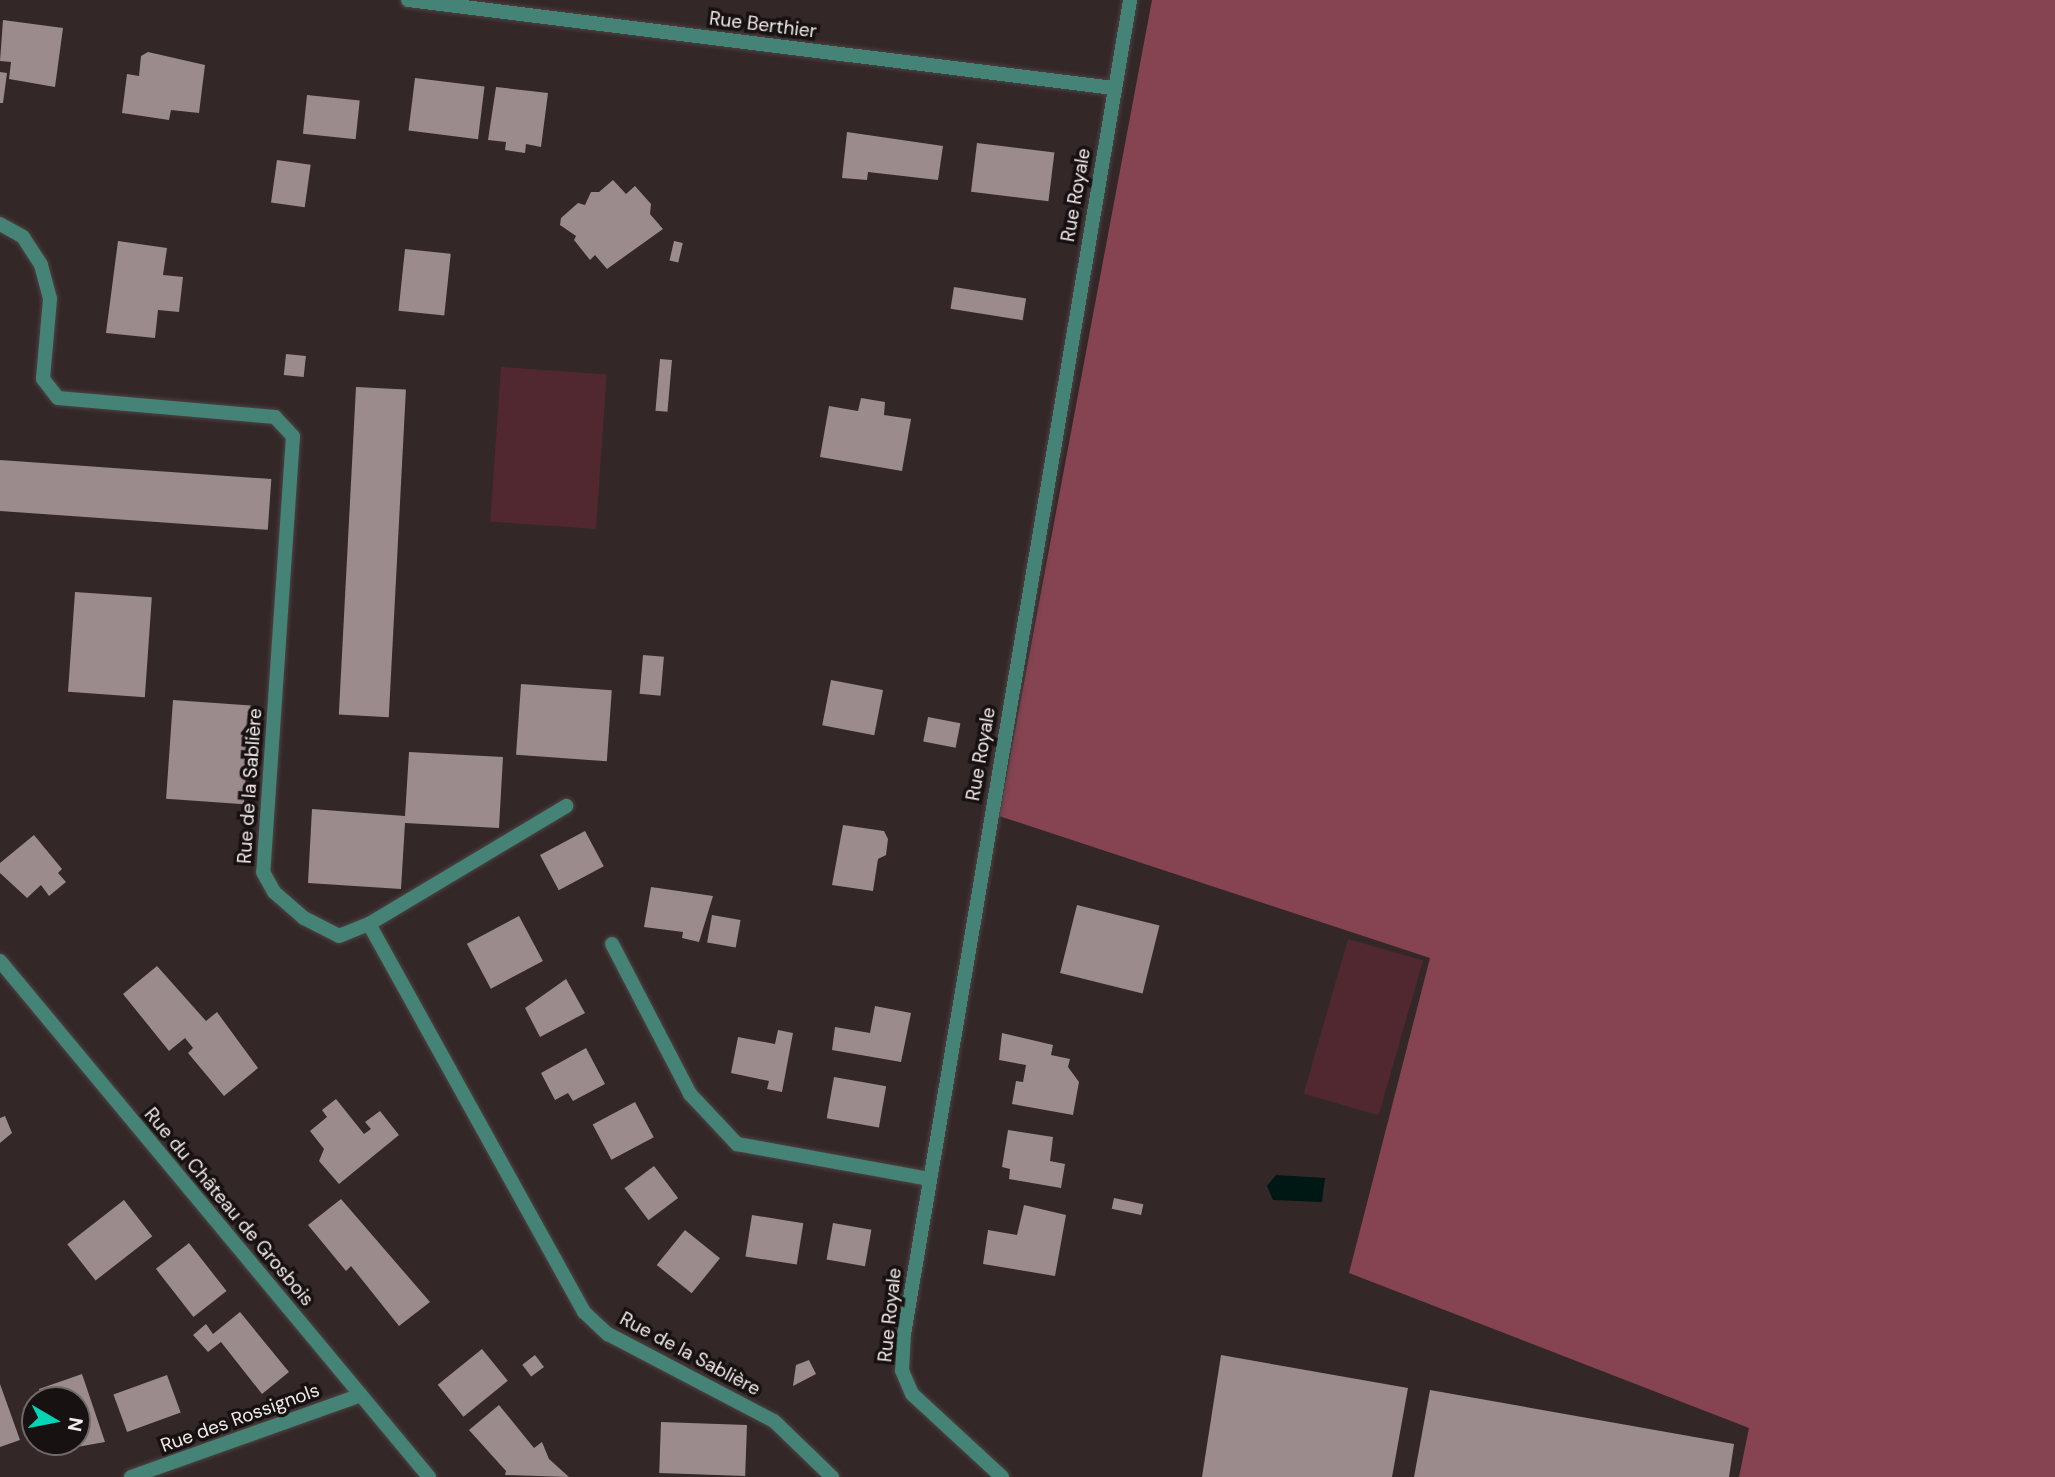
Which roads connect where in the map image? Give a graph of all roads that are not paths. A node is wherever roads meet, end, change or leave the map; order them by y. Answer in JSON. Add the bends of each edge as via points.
{"nodes":[{"id":1,"x":408,"y":0,"type":"edge"},
{"id":2,"x":1130,"y":0,"type":"edge"},
{"id":3,"x":1114,"y":88,"type":"junction"},
{"id":4,"x":0,"y":223,"type":"edge"},
{"id":5,"x":566,"y":806,"type":"dead end"},
{"id":6,"x":369,"y":924,"type":"junction"},
{"id":7,"x":612,"y":944,"type":"dead end"},
{"id":8,"x":0,"y":961,"type":"edge"},
{"id":9,"x":929,"y":1179,"type":"junction"},
{"id":10,"x":361,"y":1395,"type":"junction"},
{"id":11,"x":131,"y":1477,"type":"edge"},
{"id":12,"x":429,"y":1477,"type":"edge"},
{"id":13,"x":832,"y":1477,"type":"edge"},
{"id":14,"x":1002,"y":1477,"type":"edge"}],
"edges":[{"from":1,"to":3,"type":"street","name":"Rue Berthier"},
{"from":2,"to":3,"type":"street","name":"Rue Royale"},
{"from":3,"to":9,"type":"street","name":"Rue Royale"},
{"from":4,"to":6,"type":"street","name":"Rue de la Sablière","via":[[23,237],[41,265],[50,299],[43,379],[58,398],[275,417],[293,436],[263,872],[274,892],[304,918],[339,936]]},
{"from":5,"to":6,"type":"street"},
{"from":6,"to":13,"type":"street","name":"Rue de la Sablière","via":[[584,1312],[608,1334],[774,1421]]},
{"from":7,"to":9,"type":"street","via":[[691,1094],[737,1144]]},
{"from":8,"to":10,"type":"street","name":"Rue du Château de Grosbois"},
{"from":9,"to":14,"type":"street","name":"Rue Royale","via":[[902,1371],[912,1394]]},
{"from":10,"to":11,"type":"street","name":"Rue des Rossignols"},
{"from":10,"to":12,"type":"street","name":"Rue du Château de Grosbois"}]}
